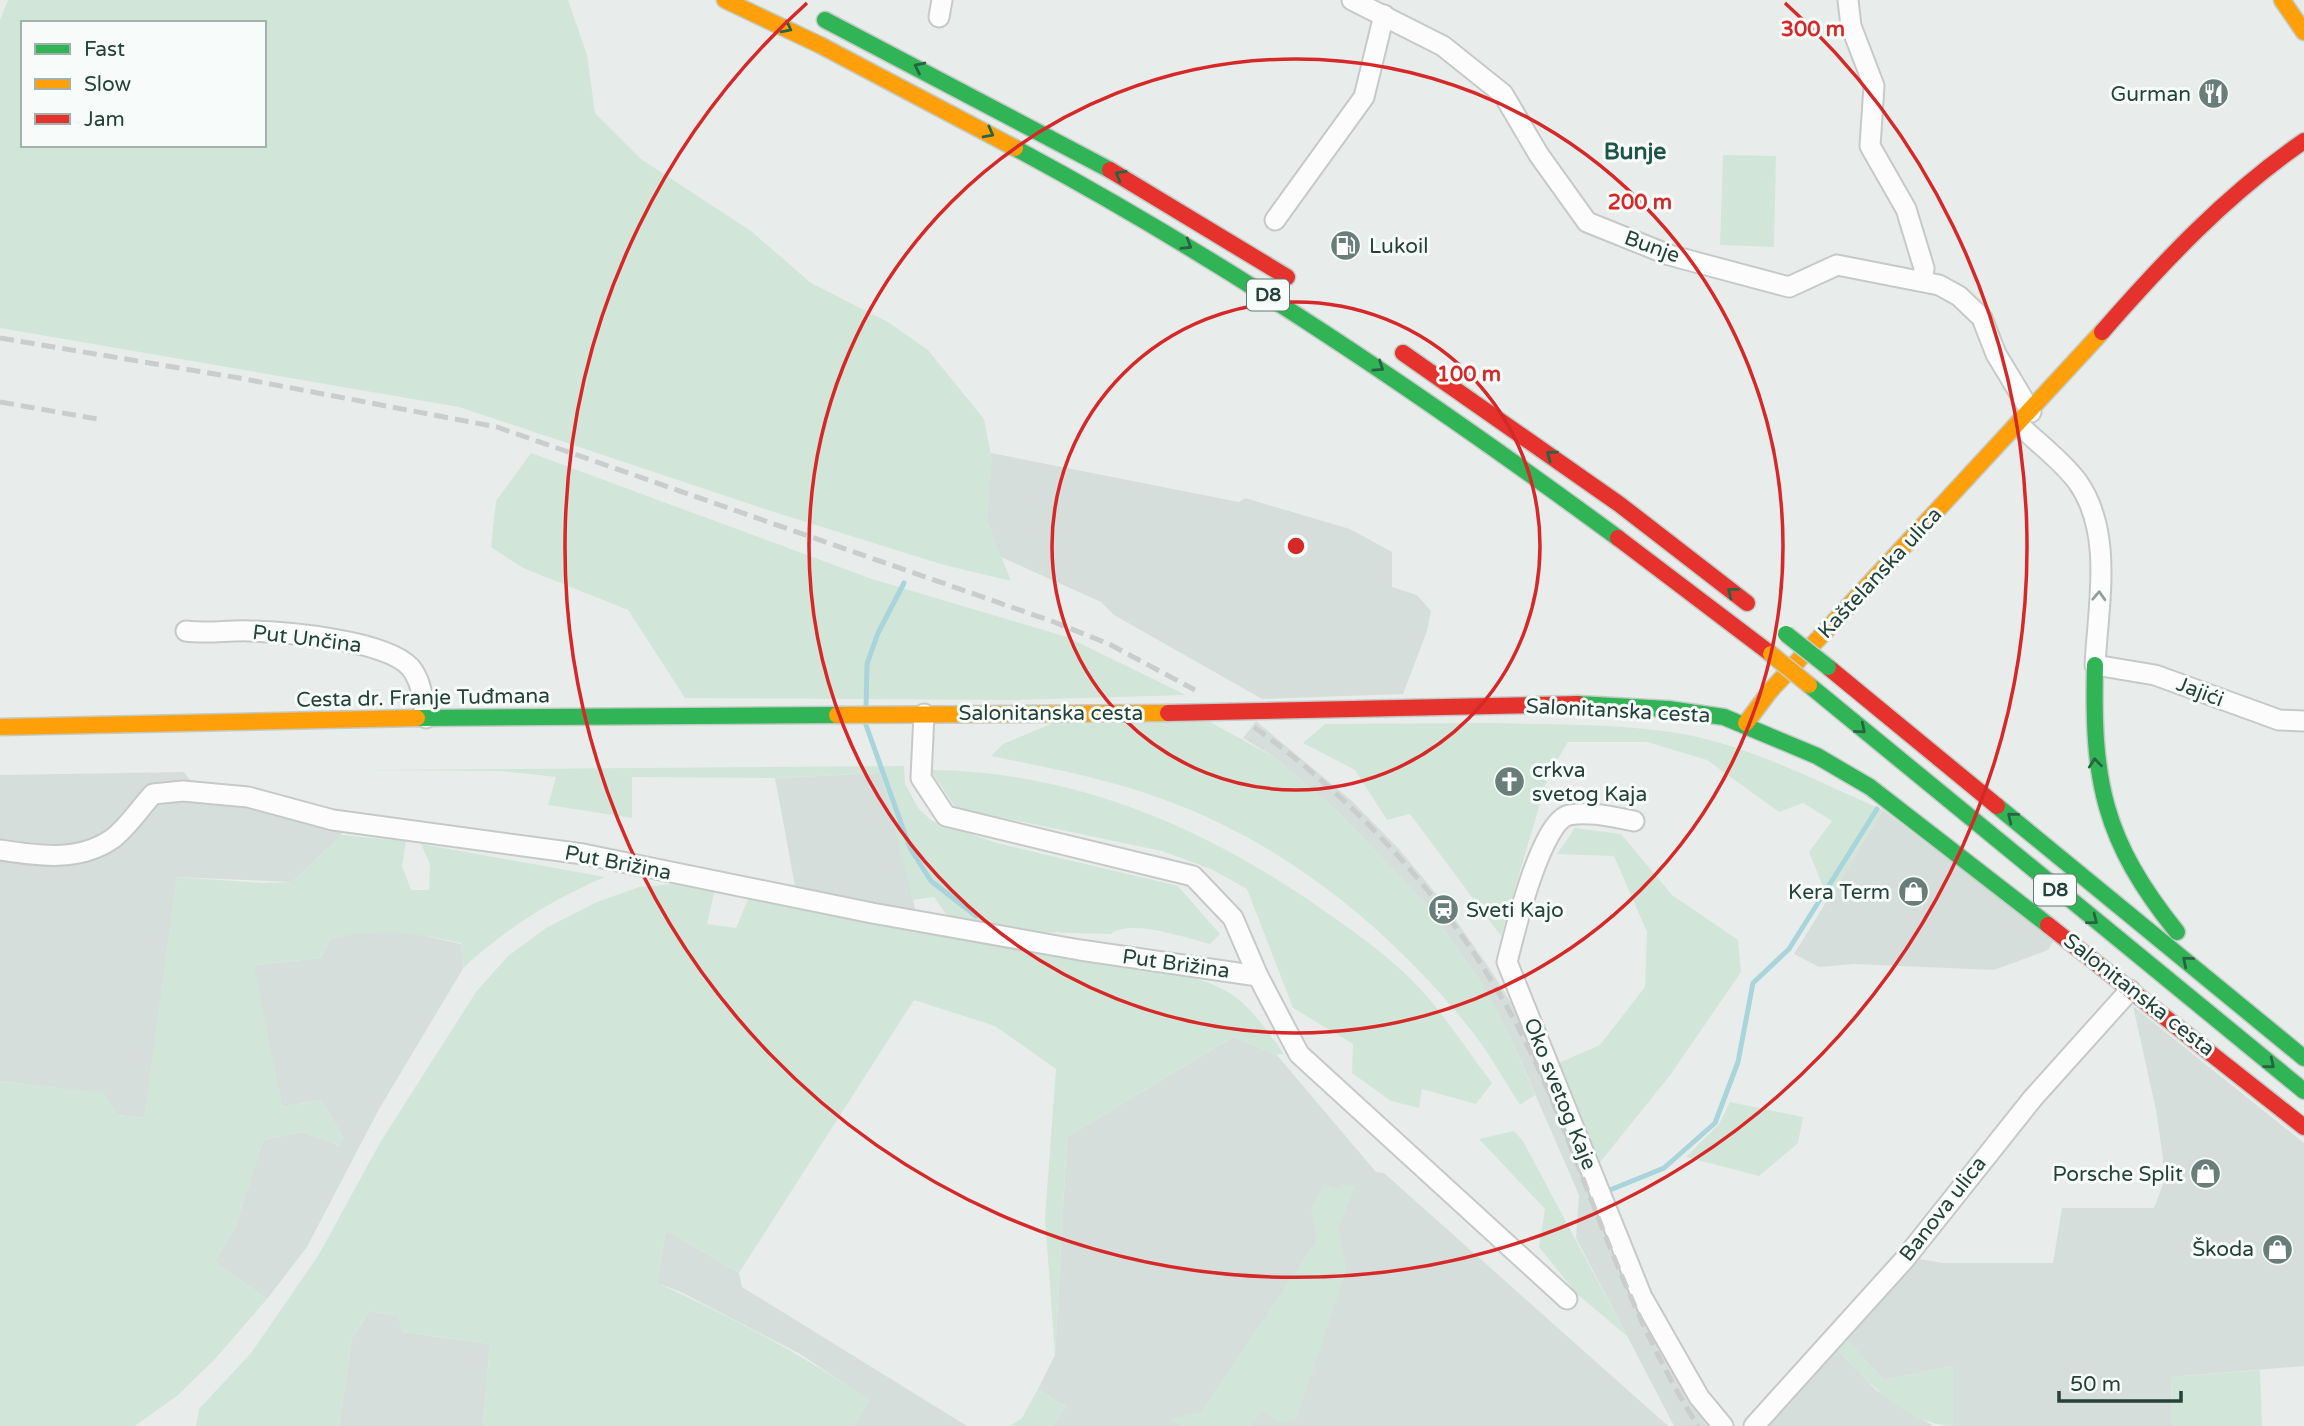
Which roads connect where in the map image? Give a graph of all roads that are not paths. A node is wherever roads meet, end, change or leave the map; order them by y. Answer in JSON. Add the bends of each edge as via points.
{"nodes":[{"id":1,"x":725,"y":0,"type":"edge"},
{"id":2,"x":1352,"y":0,"type":"edge"},
{"id":3,"x":1848,"y":0,"type":"edge"},
{"id":4,"x":2282,"y":0,"type":"edge"},
{"id":5,"x":811,"y":13,"type":"dead end"},
{"id":6,"x":1384,"y":15,"type":"junction"},
{"id":7,"x":2304,"y":32,"type":"edge"},
{"id":8,"x":2304,"y":141,"type":"edge"},
{"id":9,"x":1275,"y":220,"type":"dead end"},
{"id":10,"x":1923,"y":280,"type":"junction"},
{"id":11,"x":1298,"y":284,"type":"dead end"},
{"id":12,"x":1387,"y":342,"type":"dead end"},
{"id":13,"x":2025,"y":419,"type":"junction"},
{"id":14,"x":186,"y":631,"type":"dead end"},
{"id":15,"x":2095,"y":664,"type":"junction"},
{"id":16,"x":890,"y":714,"type":"joint"},
{"id":17,"x":924,"y":714,"type":"junction"},
{"id":18,"x":426,"y":718,"type":"junction"},
{"id":19,"x":2304,"y":721,"type":"edge"},
{"id":20,"x":1746,"y":723,"type":"junction"},
{"id":21,"x":0,"y":727,"type":"edge"},
{"id":22,"x":1634,"y":821,"type":"dead end"},
{"id":23,"x":0,"y":850,"type":"edge"},
{"id":24,"x":1258,"y":976,"type":"junction"},
{"id":25,"x":2130,"y":990,"type":"junction"},
{"id":26,"x":2240,"y":1005,"type":"junction"},
{"id":27,"x":2304,"y":1058,"type":"edge"},
{"id":28,"x":2304,"y":1091,"type":"edge"},
{"id":29,"x":2304,"y":1127,"type":"edge"},
{"id":30,"x":1567,"y":1298,"type":"dead end"},
{"id":31,"x":1723,"y":1426,"type":"edge"},
{"id":32,"x":1754,"y":1426,"type":"edge"}],
"edges":[{"from":1,"to":28,"type":"main road","number":"D8","one_way":true,"bridge":true,"via":[[953,114],[1100,194],[1234,274],[1502,452],[1771,654]]},
{"from":2,"to":6,"type":"street","name":"Bunje"},
{"from":3,"to":10,"type":"street","via":[[1851,26],[1874,86],[1870,146],[1906,209],[1924,268]]},
{"from":4,"to":7,"type":"main road"},
{"from":11,"to":5,"type":"main road","number":"D8","one_way":true,"via":[[1102,165]]},
{"from":6,"to":9,"type":"street","via":[[1364,97]]},
{"from":6,"to":10,"type":"street","name":"Bunje","via":[[1443,46],[1503,94],[1587,222],[1669,255],[1788,287],[1837,265]]},
{"from":8,"to":13,"type":"main road","name":"Kaštelanska ulica","via":[[2263,168],[2195,229]]},
{"from":10,"to":13,"type":"street","name":"Bunje","via":[[1959,296],[1982,318]]},
{"from":26,"to":12,"type":"main road","number":"D8","one_way":true,"bridge":true,"via":[[1828,667],[1609,497]]},
{"from":15,"to":13,"type":"street","one_way":true,"via":[[2100,564],[2093,513],[2078,482]]},
{"from":13,"to":20,"type":"main road","name":"Kaštelanska ulica","via":[[1770,691]]},
{"from":14,"to":18,"type":"street","name":"Put Unčina","via":[[249,630],[374,648],[410,666],[421,687]]},
{"from":15,"to":19,"type":"street","name":"Jajići","via":[[2155,675],[2278,720]]},
{"from":26,"to":15,"type":"main road","one_way":true,"via":[[2234,983],[2176,931],[2143,889],[2116,843],[2099,796],[2095,765]]},
{"from":16,"to":17,"type":"main road","name":"Salonitanska cesta"},
{"from":16,"to":18,"type":"main road","name":"Cesta dr. Franje Tuđmana"},
{"from":17,"to":20,"type":"main road","name":"Salonitanska cesta","via":[[1573,704],[1703,713]]},
{"from":17,"to":24,"type":"street","via":[[921,778],[946,816],[1193,876],[1234,918]]},
{"from":18,"to":21,"type":"main road","name":"Cesta dr. Franje Tuđmana"},
{"from":20,"to":25,"type":"main road","name":"Salonitanska cesta","via":[[1870,787]]},
{"from":22,"to":31,"type":"street","name":"Oko svetog Kaje","via":[[1566,815],[1550,830],[1507,962],[1642,1297],[1699,1397]]},
{"from":23,"to":24,"type":"street","name":"Put Brižina","via":[[84,855],[114,838],[153,794],[183,790],[248,797],[333,820],[583,854],[1080,950]]},
{"from":24,"to":30,"type":"street","via":[[1299,1054]]},
{"from":25,"to":29,"type":"main road","name":"Salonitanska cesta"},
{"from":25,"to":32,"type":"street","name":"Banova ulica","via":[[2033,1098],[1904,1260]]},
{"from":26,"to":27,"type":"main road","number":"D8"}]}
